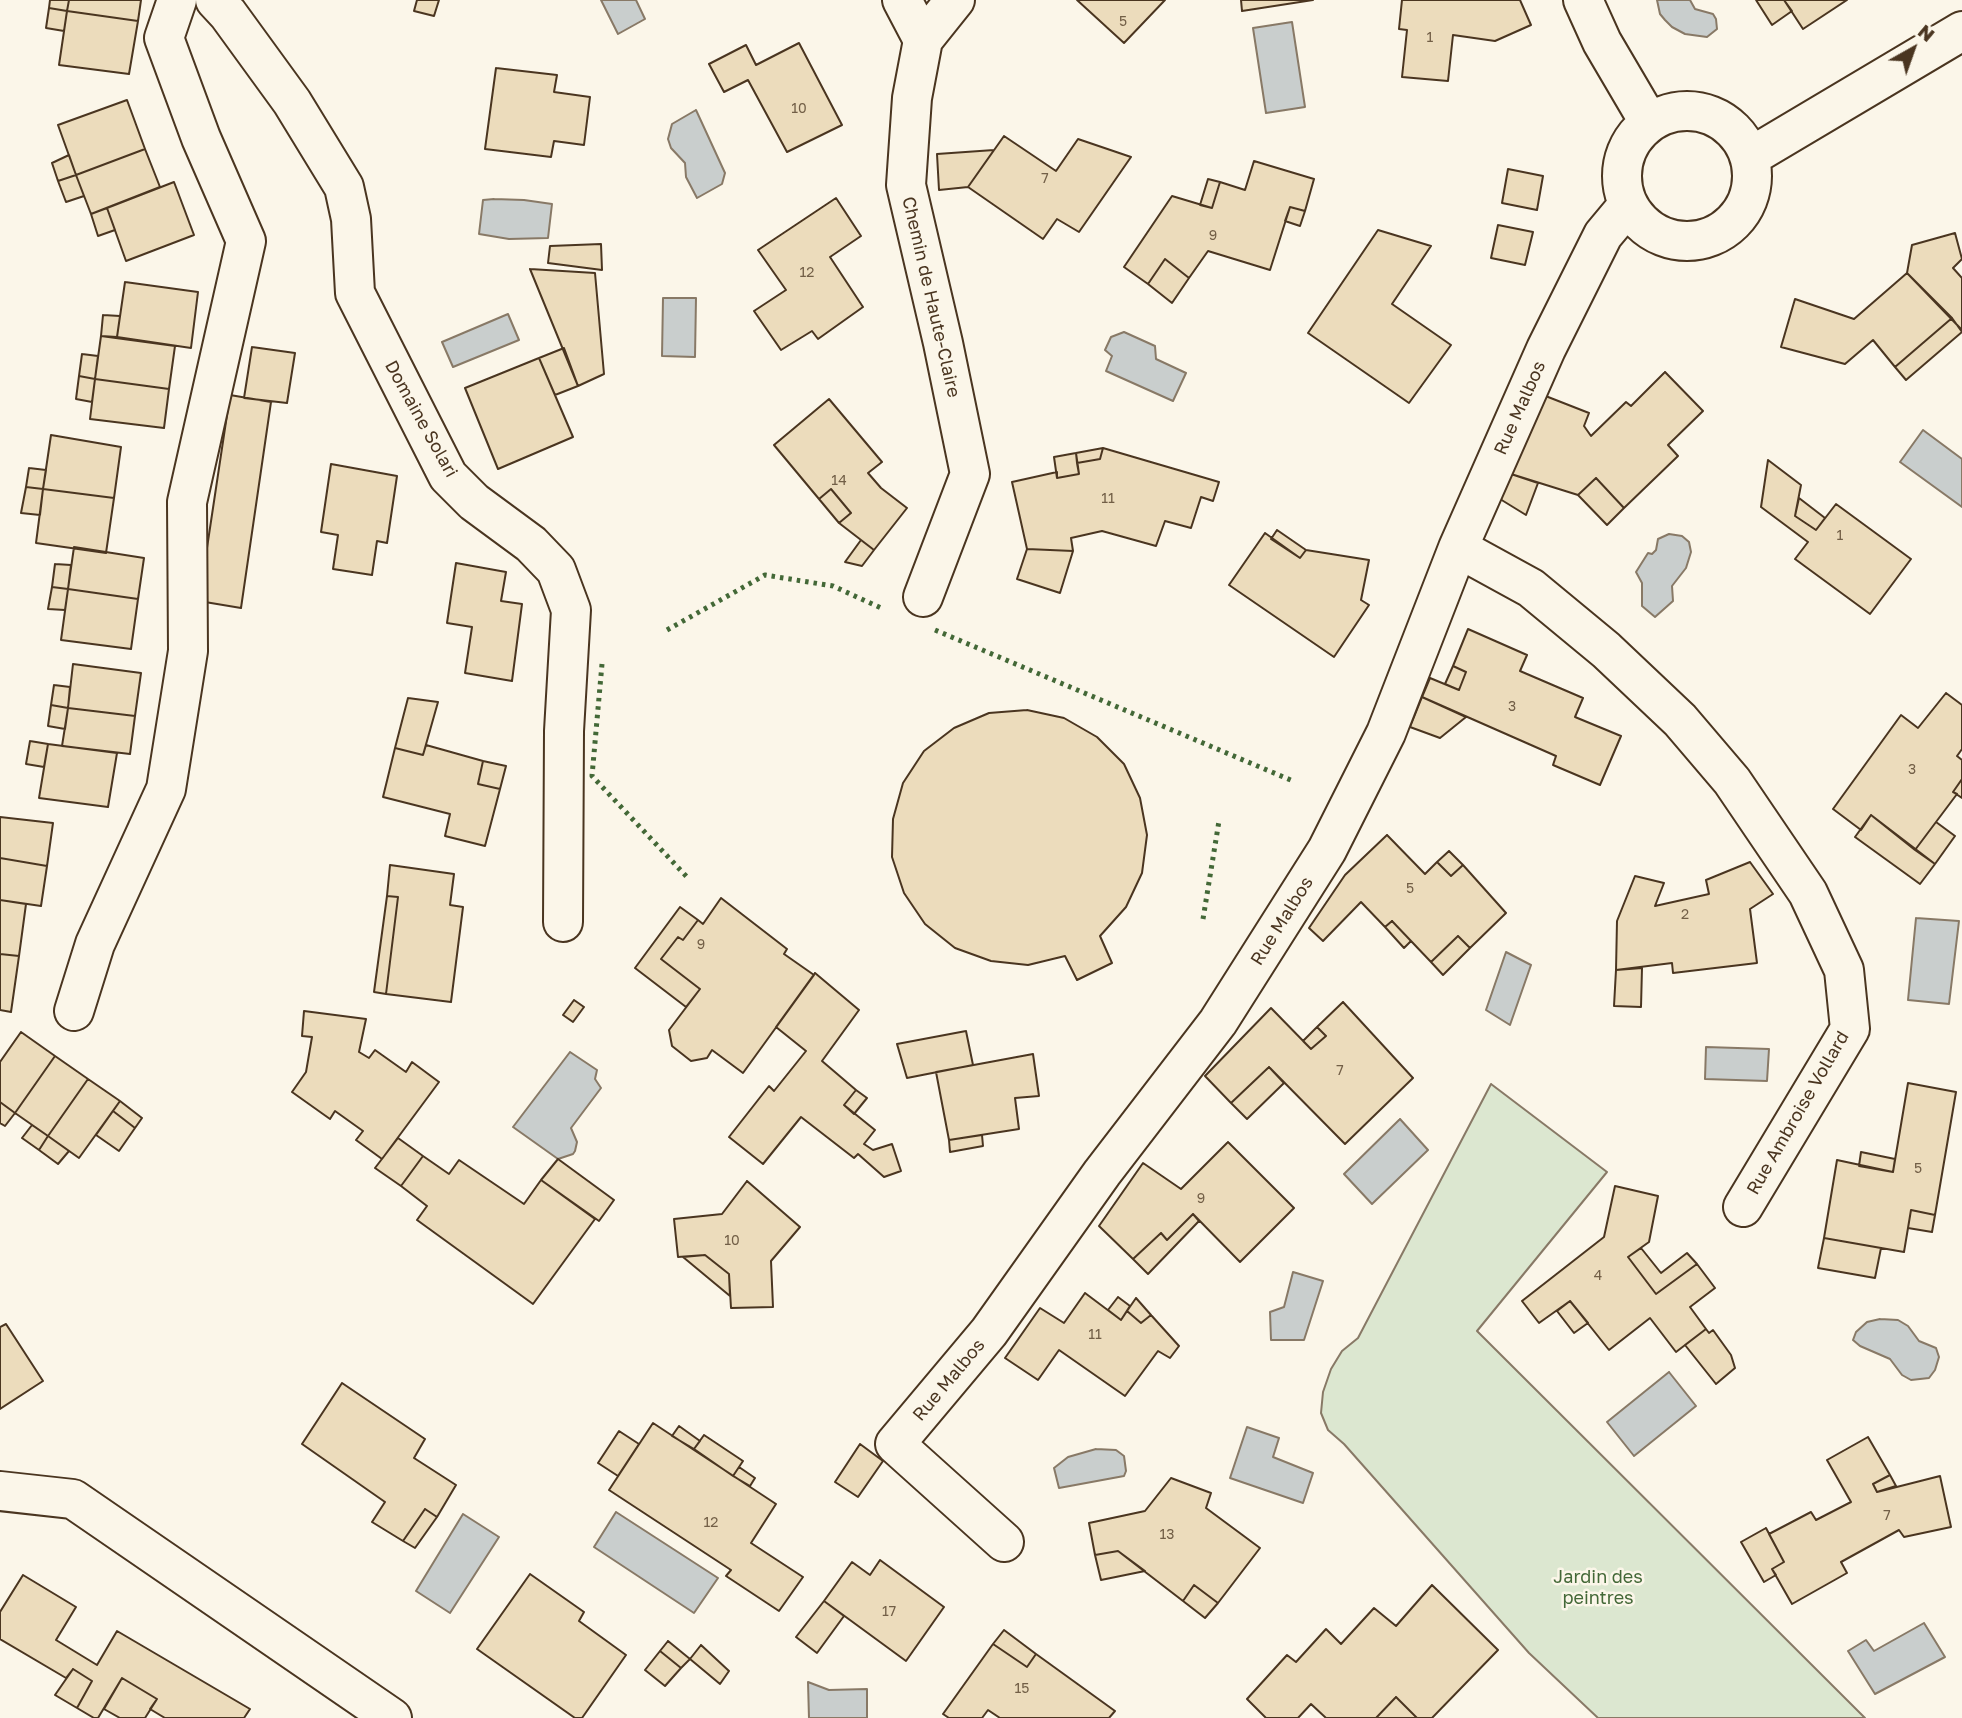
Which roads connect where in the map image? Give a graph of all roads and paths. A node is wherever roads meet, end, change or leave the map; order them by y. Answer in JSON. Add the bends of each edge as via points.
{"nodes":[{"id":1,"x":177,"y":0,"type":"edge"},
{"id":2,"x":215,"y":0,"type":"edge"},
{"id":3,"x":902,"y":0,"type":"edge"},
{"id":4,"x":954,"y":0,"type":"edge"},
{"id":5,"x":1583,"y":0,"type":"edge"},
{"id":6,"x":1962,"y":31,"type":"edge"},
{"id":7,"x":923,"y":40,"type":"junction"},
{"id":8,"x":1649,"y":122,"type":"junction"},
{"id":9,"x":1750,"y":157,"type":"junction"},
{"id":10,"x":1628,"y":205,"type":"junction"},
{"id":11,"x":1458,"y":548,"type":"junction"},
{"id":12,"x":923,"y":597,"type":"dead end"},
{"id":13,"x":563,"y":922,"type":"dead end"},
{"id":14,"x":74,"y":1011,"type":"dead end"},
{"id":15,"x":1743,"y":1208,"type":"dead end"},
{"id":16,"x":0,"y":1491,"type":"edge"},
{"id":17,"x":1004,"y":1542,"type":"dead end"},
{"id":18,"x":392,"y":1718,"type":"edge"}],
"edges":[{"from":1,"to":14,"type":"street","via":[[164,38],[246,241],[187,502],[188,651],[166,789],[95,944]]},
{"from":2,"to":13,"type":"street","name":"Domaine Solari","via":[[292,102],[344,187],[351,219],[355,293],[448,476],[556,570],[571,610],[564,731]]},
{"from":3,"to":7,"type":"street"},
{"from":4,"to":7,"type":"street","name":"Chemin de Haute-Claire"},
{"from":5,"to":8,"type":"street"},
{"from":6,"to":9,"type":"street"},
{"from":7,"to":12,"type":"street","name":"Chemin de Haute-Claire","via":[[912,99],[906,185],[970,474]]},
{"from":8,"to":9,"type":"street","via":[[1688,110],[1708,114],[1741,138]]},
{"from":8,"to":10,"type":"street","via":[[1626,151],[1622,188]]},
{"from":9,"to":10,"type":"street","via":[[1752,186],[1742,214],[1711,237],[1692,242],[1672,240],[1639,222]]},
{"from":10,"to":11,"type":"street","name":"Rue Malbos","via":[[1603,235],[1546,349]]},
{"from":11,"to":15,"type":"street","name":"Rue Ambroise Vollard","via":[[1531,588],[1681,720],[1732,781],[1808,893],[1844,970],[1850,1029]]},
{"from":11,"to":17,"type":"street","name":"Rue Malbos","via":[[1386,733],[1320,862],[1218,1022],[1102,1173],[989,1332],[895,1444]]},
{"from":16,"to":18,"type":"street","via":[[73,1499]]}]}
